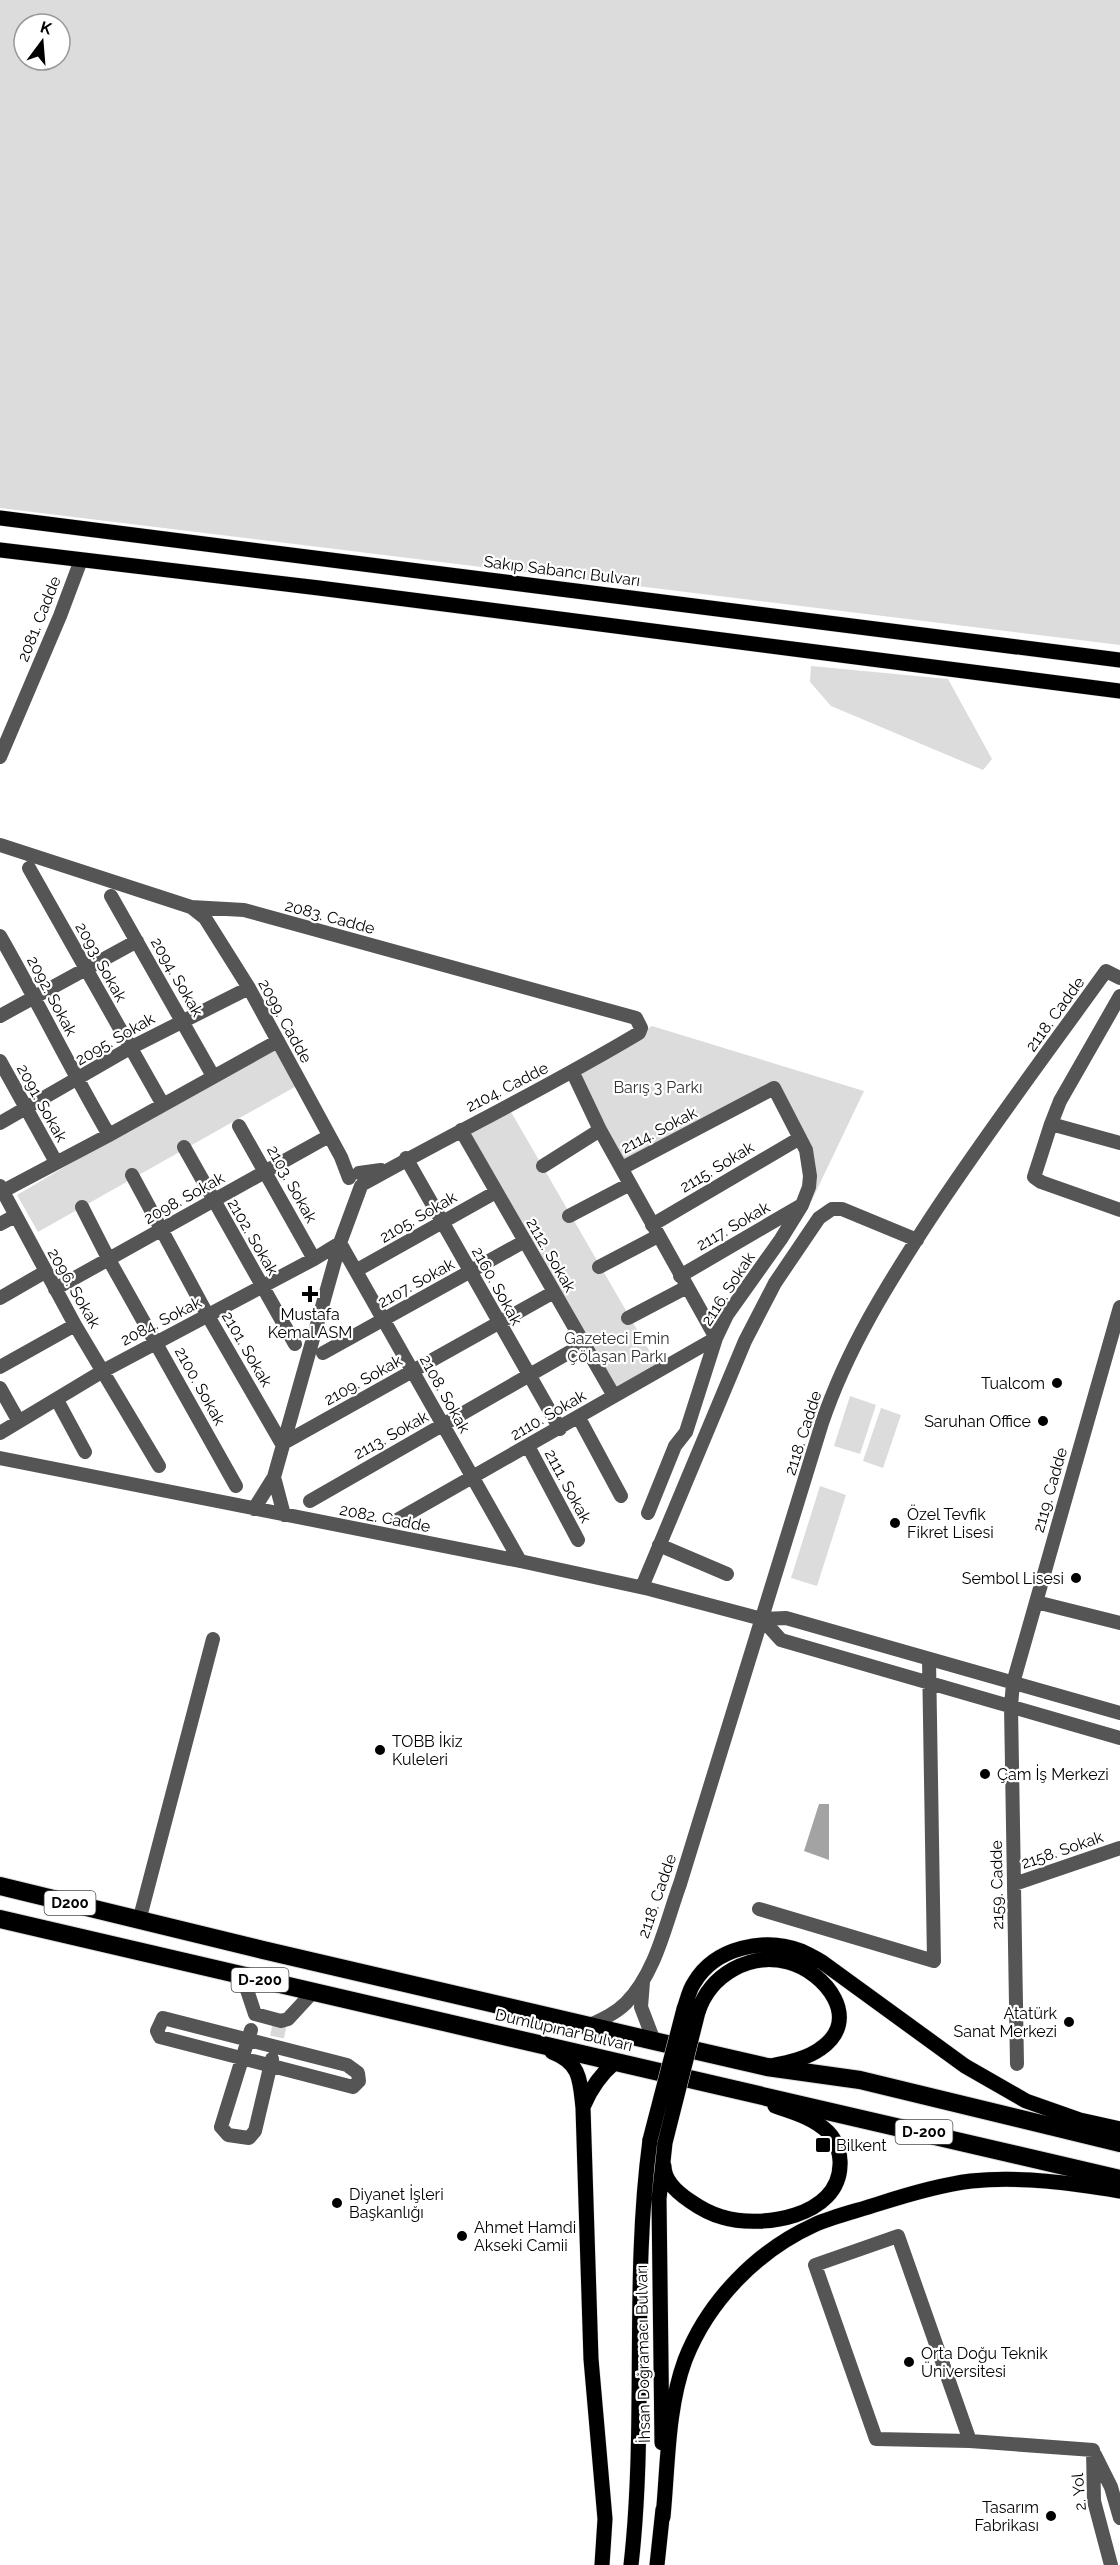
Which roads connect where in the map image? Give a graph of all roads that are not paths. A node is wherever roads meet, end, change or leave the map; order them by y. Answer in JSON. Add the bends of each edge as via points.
{"nodes":[{"id":1,"x":0,"y":518,"type":"edge"},
{"id":2,"x":0,"y":550,"type":"edge"},
{"id":3,"x":81,"y":560,"type":"junction"},
{"id":4,"x":1120,"y":660,"type":"edge"},
{"id":5,"x":1120,"y":691,"type":"edge"},
{"id":6,"x":0,"y":757,"type":"edge"},
{"id":7,"x":0,"y":845,"type":"edge"},
{"id":8,"x":29,"y":868,"type":"dead end"},
{"id":9,"x":111,"y":896,"type":"dead end"},
{"id":10,"x":191,"y":907,"type":"junction"},
{"id":11,"x":0,"y":936,"type":"edge"},
{"id":12,"x":136,"y":941,"type":"junction"},
{"id":13,"x":86,"y":968,"type":"junction"},
{"id":14,"x":1120,"y":978,"type":"edge"},
{"id":15,"x":249,"y":988,"type":"junction"},
{"id":16,"x":34,"y":996,"type":"junction"},
{"id":17,"x":1120,"y":996,"type":"edge"},
{"id":18,"x":0,"y":1016,"type":"edge"},
{"id":19,"x":183,"y":1020,"type":"junction"},
{"id":20,"x":639,"y":1033,"type":"joint"},
{"id":21,"x":278,"y":1041,"type":"junction"},
{"id":22,"x":130,"y":1048,"type":"junction"},
{"id":23,"x":0,"y":1061,"type":"edge"},
{"id":24,"x":573,"y":1073,"type":"junction"},
{"id":25,"x":213,"y":1076,"type":"junction"},
{"id":26,"x":77,"y":1080,"type":"junction"},
{"id":27,"x":774,"y":1088,"type":"joint"},
{"id":28,"x":162,"y":1103,"type":"junction"},
{"id":29,"x":26,"y":1110,"type":"junction"},
{"id":30,"x":0,"y":1123,"type":"edge"},
{"id":31,"x":1051,"y":1124,"type":"junction"},
{"id":32,"x":240,"y":1126,"type":"dead end"},
{"id":33,"x":461,"y":1130,"type":"junction"},
{"id":34,"x":600,"y":1130,"type":"junction"},
{"id":35,"x":109,"y":1135,"type":"junction"},
{"id":36,"x":329,"y":1136,"type":"junction"},
{"id":37,"x":800,"y":1138,"type":"junction"},
{"id":38,"x":1120,"y":1141,"type":"edge"},
{"id":39,"x":184,"y":1147,"type":"dead end"},
{"id":40,"x":406,"y":1158,"type":"junction"},
{"id":41,"x":56,"y":1162,"type":"junction"},
{"id":42,"x":543,"y":1166,"type":"dead end"},
{"id":43,"x":622,"y":1168,"type":"junction"},
{"id":44,"x":267,"y":1172,"type":"junction"},
{"id":45,"x":132,"y":1175,"type":"dead end"},
{"id":46,"x":356,"y":1179,"type":"junction"},
{"id":47,"x":630,"y":1184,"type":"junction"},
{"id":48,"x":1,"y":1189,"type":"edge"},
{"id":49,"x":495,"y":1192,"type":"junction"},
{"id":50,"x":213,"y":1200,"type":"junction"},
{"id":51,"x":802,"y":1205,"type":"junction"},
{"id":52,"x":82,"y":1207,"type":"dead end"},
{"id":53,"x":1120,"y":1210,"type":"edge"},
{"id":54,"x":15,"y":1216,"type":"junction"},
{"id":55,"x":569,"y":1216,"type":"dead end"},
{"id":56,"x":444,"y":1222,"type":"junction"},
{"id":57,"x":0,"y":1224,"type":"edge"},
{"id":58,"x":160,"y":1230,"type":"junction"},
{"id":59,"x":655,"y":1231,"type":"junction"},
{"id":60,"x":916,"y":1240,"type":"junction"},
{"id":61,"x":525,"y":1241,"type":"junction"},
{"id":62,"x":340,"y":1243,"type":"junction"},
{"id":63,"x":108,"y":1258,"type":"junction"},
{"id":64,"x":314,"y":1259,"type":"junction"},
{"id":65,"x":599,"y":1267,"type":"dead end"},
{"id":66,"x":357,"y":1270,"type":"junction"},
{"id":67,"x":45,"y":1272,"type":"junction"},
{"id":68,"x":470,"y":1272,"type":"junction"},
{"id":69,"x":683,"y":1282,"type":"junction"},
{"id":70,"x":262,"y":1286,"type":"junction"},
{"id":71,"x":55,"y":1288,"type":"junction"},
{"id":72,"x":554,"y":1292,"type":"junction"},
{"id":73,"x":0,"y":1298,"type":"edge"},
{"id":74,"x":1120,"y":1306,"type":"edge"},
{"id":75,"x":208,"y":1316,"type":"junction"},
{"id":76,"x":628,"y":1318,"type":"dead end"},
{"id":77,"x":385,"y":1320,"type":"junction"},
{"id":78,"x":499,"y":1323,"type":"junction"},
{"id":79,"x":75,"y":1325,"type":"junction"},
{"id":80,"x":716,"y":1338,"type":"junction"},
{"id":81,"x":156,"y":1341,"type":"junction"},
{"id":82,"x":295,"y":1344,"type":"dead end"},
{"id":83,"x":582,"y":1345,"type":"junction"},
{"id":84,"x":323,"y":1353,"type":"dead end"},
{"id":85,"x":1105,"y":1356,"type":"junction"},
{"id":86,"x":1120,"y":1360,"type":"edge"},
{"id":87,"x":0,"y":1367,"type":"edge"},
{"id":88,"x":103,"y":1371,"type":"junction"},
{"id":89,"x":413,"y":1371,"type":"junction"},
{"id":90,"x":529,"y":1376,"type":"junction"},
{"id":91,"x":0,"y":1388,"type":"edge"},
{"id":92,"x":614,"y":1396,"type":"junction"},
{"id":93,"x":57,"y":1400,"type":"junction"},
{"id":94,"x":579,"y":1418,"type":"junction"},
{"id":95,"x":18,"y":1420,"type":"junction"},
{"id":96,"x":444,"y":1425,"type":"junction"},
{"id":97,"x":560,"y":1429,"type":"junction"},
{"id":98,"x":0,"y":1433,"type":"edge"},
{"id":99,"x":282,"y":1444,"type":"junction"},
{"id":100,"x":528,"y":1446,"type":"junction"},
{"id":101,"x":85,"y":1452,"type":"dead end"},
{"id":102,"x":0,"y":1458,"type":"edge"},
{"id":103,"x":159,"y":1466,"type":"dead end"},
{"id":104,"x":274,"y":1477,"type":"junction"},
{"id":105,"x":473,"y":1477,"type":"junction"},
{"id":106,"x":236,"y":1486,"type":"dead end"},
{"id":107,"x":621,"y":1496,"type":"dead end"},
{"id":108,"x":310,"y":1501,"type":"dead end"},
{"id":109,"x":254,"y":1509,"type":"junction"},
{"id":110,"x":648,"y":1513,"type":"dead end"},
{"id":111,"x":284,"y":1515,"type":"junction"},
{"id":112,"x":396,"y":1520,"type":"dead end"},
{"id":113,"x":578,"y":1540,"type":"dead end"},
{"id":114,"x":659,"y":1545,"type":"junction"},
{"id":115,"x":520,"y":1561,"type":"junction"},
{"id":116,"x":727,"y":1574,"type":"dead end"},
{"id":117,"x":642,"y":1587,"type":"junction"},
{"id":118,"x":1036,"y":1602,"type":"junction"},
{"id":119,"x":762,"y":1619,"type":"junction"},
{"id":120,"x":1120,"y":1623,"type":"edge"},
{"id":121,"x":213,"y":1639,"type":"dead end"},
{"id":122,"x":929,"y":1659,"type":"junction"},
{"id":123,"x":930,"y":1683,"type":"junction"},
{"id":124,"x":1013,"y":1683,"type":"junction"},
{"id":125,"x":1011,"y":1706,"type":"junction"},
{"id":126,"x":1120,"y":1713,"type":"edge"},
{"id":127,"x":1120,"y":1737,"type":"edge"},
{"id":128,"x":1120,"y":1848,"type":"edge"},
{"id":129,"x":1014,"y":1884,"type":"junction"},
{"id":130,"x":0,"y":1886,"type":"edge"},
{"id":131,"x":759,"y":1910,"type":"dead end"},
{"id":132,"x":0,"y":1919,"type":"edge"},
{"id":133,"x":139,"y":1920,"type":"junction"},
{"id":134,"x":242,"y":1975,"type":"junction"},
{"id":135,"x":645,"y":1977,"type":"junction"},
{"id":136,"x":312,"y":1993,"type":"junction"},
{"id":137,"x":691,"y":2011,"type":"junction"},
{"id":138,"x":252,"y":2025,"type":"junction"},
{"id":139,"x":590,"y":2025,"type":"junction"},
{"id":140,"x":521,"y":2040,"type":"junction"},
{"id":141,"x":654,"y":2041,"type":"junction"},
{"id":142,"x":276,"y":2042,"type":"junction"},
{"id":143,"x":242,"y":2058,"type":"junction"},
{"id":144,"x":615,"y":2062,"type":"junction"},
{"id":145,"x":1017,"y":2064,"type":"dead end"},
{"id":146,"x":271,"y":2066,"type":"junction"},
{"id":147,"x":767,"y":2067,"type":"junction"},
{"id":148,"x":728,"y":2088,"type":"junction"},
{"id":149,"x":583,"y":2108,"type":"junction"},
{"id":150,"x":1120,"y":2128,"type":"edge"},
{"id":151,"x":658,"y":2141,"type":"junction"},
{"id":152,"x":1120,"y":2143,"type":"edge"},
{"id":153,"x":1120,"y":2179,"type":"edge"},
{"id":154,"x":1120,"y":2191,"type":"edge"},
{"id":155,"x":970,"y":2441,"type":"junction"},
{"id":156,"x":1093,"y":2450,"type":"junction"},
{"id":157,"x":663,"y":2517,"type":"junction"},
{"id":158,"x":1120,"y":2518,"type":"edge"},
{"id":159,"x":602,"y":2565,"type":"edge"},
{"id":160,"x":631,"y":2565,"type":"edge"},
{"id":161,"x":657,"y":2565,"type":"edge"},
{"id":162,"x":1111,"y":2565,"type":"edge"}],
"edges":[{"from":1,"to":4,"type":"main road","name":"Sakıp Sabancı Bulvarı"},
{"from":2,"to":3,"type":"main road"},
{"from":3,"to":5,"type":"main road"},
{"from":3,"to":6,"type":"street","name":"2081. Cadde"},
{"from":7,"to":10,"type":"street","name":"2083. Cadde"},
{"from":8,"to":13,"type":"street","name":"2093. Sokak"},
{"from":9,"to":12,"type":"street","name":"2094. Sokak"},
{"from":10,"to":15,"type":"street","name":"2099. Cadde","via":[[206,918]]},
{"from":10,"to":20,"type":"street","name":"2083. Cadde","via":[[244,910],[636,1018]]},
{"from":11,"to":16,"type":"street","name":"2092. Sokak"},
{"from":12,"to":13,"type":"street"},
{"from":12,"to":19,"type":"street","name":"2094. Sokak"},
{"from":13,"to":16,"type":"street"},
{"from":13,"to":22,"type":"street","name":"2093. Sokak"},
{"from":14,"to":60,"type":"street","name":"2118. Cadde","via":[[1106,971],[973,1154]]},
{"from":15,"to":19,"type":"street","name":"2095. Sokak"},
{"from":15,"to":21,"type":"street","name":"2099. Cadde"},
{"from":16,"to":18,"type":"street"},
{"from":16,"to":26,"type":"street","name":"2092. Sokak"},
{"from":17,"to":31,"type":"street"},
{"from":19,"to":22,"type":"street","name":"2095. Sokak"},
{"from":19,"to":25,"type":"street","name":"2094. Sokak"},
{"from":20,"to":24,"type":"street","name":"2104. Cadde"},
{"from":21,"to":25,"type":"street"},
{"from":21,"to":36,"type":"street","name":"2099. Cadde"},
{"from":22,"to":26,"type":"street","name":"2095. Sokak"},
{"from":22,"to":28,"type":"street","name":"2093. Sokak"},
{"from":23,"to":29,"type":"street","name":"2091. Sokak"},
{"from":24,"to":33,"type":"street","name":"2104. Cadde"},
{"from":24,"to":34,"type":"street"},
{"from":25,"to":28,"type":"street"},
{"from":26,"to":29,"type":"street","name":"2095. Sokak"},
{"from":26,"to":35,"type":"street","name":"2092. Sokak"},
{"from":27,"to":37,"type":"street","name":"2116. Sokak"},
{"from":27,"to":43,"type":"street","name":"2114. Sokak"},
{"from":28,"to":35,"type":"street"},
{"from":29,"to":30,"type":"street","name":"2095. Sokak"},
{"from":29,"to":41,"type":"street","name":"2091. Sokak"},
{"from":31,"to":38,"type":"street"},
{"from":31,"to":53,"type":"street","via":[[1034,1177]]},
{"from":32,"to":44,"type":"street","name":"2103. Sokak"},
{"from":33,"to":40,"type":"street","name":"2104. Cadde"},
{"from":33,"to":49,"type":"street","name":"2112. Sokak"},
{"from":34,"to":42,"type":"street"},
{"from":34,"to":43,"type":"street"},
{"from":35,"to":41,"type":"street"},
{"from":36,"to":44,"type":"street","name":"2098. Sokak"},
{"from":36,"to":46,"type":"street","name":"2099. Cadde"},
{"from":37,"to":51,"type":"street","name":"2116. Sokak","via":[[810,1176]]},
{"from":37,"to":59,"type":"street","name":"2115. Sokak"},
{"from":39,"to":50,"type":"street","name":"2102. Sokak"},
{"from":40,"to":46,"type":"street","name":"2104. Cadde","via":[[389,1169]]},
{"from":40,"to":56,"type":"street","name":"2160. Sokak"},
{"from":41,"to":48,"type":"street"},
{"from":43,"to":47,"type":"street"},
{"from":44,"to":50,"type":"street","name":"2098. Sokak"},
{"from":44,"to":64,"type":"street","name":"2103. Sokak"},
{"from":45,"to":58,"type":"street","name":"2101. Sokak"},
{"from":46,"to":62,"type":"street"},
{"from":47,"to":55,"type":"street"},
{"from":47,"to":59,"type":"street"},
{"from":48,"to":54,"type":"street","name":"2096. Sokak"},
{"from":49,"to":56,"type":"street","name":"2105. Sokak"},
{"from":49,"to":61,"type":"street","name":"2112. Sokak"},
{"from":50,"to":58,"type":"street","name":"2098. Sokak"},
{"from":50,"to":70,"type":"street","name":"2102. Sokak"},
{"from":51,"to":69,"type":"street","name":"2117. Sokak"},
{"from":51,"to":80,"type":"street","name":"2116. Sokak","via":[[727,1315]]},
{"from":52,"to":63,"type":"street","name":"2100. Sokak"},
{"from":54,"to":57,"type":"street"},
{"from":54,"to":67,"type":"street","name":"2096. Sokak"},
{"from":56,"to":66,"type":"street","name":"2105. Sokak"},
{"from":56,"to":68,"type":"street","name":"2160. Sokak"},
{"from":58,"to":63,"type":"street","name":"2098. Sokak"},
{"from":58,"to":75,"type":"street","name":"2101. Sokak"},
{"from":59,"to":65,"type":"street"},
{"from":59,"to":69,"type":"street"},
{"from":60,"to":114,"type":"street","via":[[842,1209],[832,1209],[819,1218],[775,1284],[745,1341]]},
{"from":60,"to":119,"type":"street","name":"2118. Cadde","via":[[839,1377]]},
{"from":61,"to":68,"type":"street","name":"2107. Sokak"},
{"from":61,"to":72,"type":"street","name":"2112. Sokak"},
{"from":62,"to":64,"type":"street","name":"2084. Sokak"},
{"from":62,"to":66,"type":"street","name":"2108. Sokak"},
{"from":62,"to":99,"type":"street"},
{"from":63,"to":71,"type":"street","name":"2098. Sokak"},
{"from":63,"to":81,"type":"street","name":"2100. Sokak"},
{"from":64,"to":70,"type":"street","name":"2084. Sokak"},
{"from":66,"to":77,"type":"street","name":"2108. Sokak"},
{"from":67,"to":71,"type":"street","name":"2096. Sokak"},
{"from":67,"to":73,"type":"street"},
{"from":68,"to":77,"type":"street","name":"2107. Sokak"},
{"from":68,"to":78,"type":"street","name":"2160. Sokak"},
{"from":69,"to":76,"type":"street","name":"2117. Sokak"},
{"from":69,"to":80,"type":"street"},
{"from":70,"to":75,"type":"street","name":"2084. Sokak"},
{"from":70,"to":82,"type":"street","name":"2102. Sokak"},
{"from":71,"to":79,"type":"street","name":"2096. Sokak"},
{"from":72,"to":78,"type":"street","name":"2109. Sokak"},
{"from":72,"to":83,"type":"street","name":"2112. Sokak"},
{"from":74,"to":85,"type":"street","name":"2119. Cadde"},
{"from":75,"to":81,"type":"street","name":"2084. Sokak"},
{"from":75,"to":99,"type":"street","name":"2101. Sokak"},
{"from":77,"to":84,"type":"street","name":"2107. Sokak"},
{"from":77,"to":89,"type":"street","name":"2108. Sokak"},
{"from":78,"to":89,"type":"street","name":"2109. Sokak"},
{"from":78,"to":90,"type":"street","name":"2160. Sokak"},
{"from":79,"to":87,"type":"street"},
{"from":79,"to":88,"type":"street","name":"2096. Sokak"},
{"from":80,"to":92,"type":"street","name":"2110. Sokak"},
{"from":80,"to":110,"type":"street","name":"2116. Sokak","via":[[686,1432],[675,1446]]},
{"from":81,"to":88,"type":"street","name":"2084. Sokak"},
{"from":81,"to":106,"type":"street","name":"2100. Sokak"},
{"from":83,"to":90,"type":"street","name":"2113. Sokak"},
{"from":83,"to":92,"type":"street","name":"2112. Sokak"},
{"from":85,"to":86,"type":"street"},
{"from":85,"to":118,"type":"street","name":"2119. Cadde"},
{"from":88,"to":93,"type":"street","name":"2084. Sokak"},
{"from":88,"to":103,"type":"street","name":"2096. Sokak"},
{"from":89,"to":96,"type":"street","name":"2108. Sokak"},
{"from":89,"to":99,"type":"street","name":"2109. Sokak"},
{"from":90,"to":96,"type":"street","name":"2113. Sokak"},
{"from":90,"to":97,"type":"street","name":"2160. Sokak"},
{"from":91,"to":95,"type":"street"},
{"from":92,"to":94,"type":"street","name":"2110. Sokak"},
{"from":93,"to":95,"type":"street","name":"2084. Sokak"},
{"from":93,"to":101,"type":"street"},
{"from":94,"to":97,"type":"street","name":"2110. Sokak"},
{"from":94,"to":107,"type":"street"},
{"from":95,"to":98,"type":"street","name":"2084. Sokak"},
{"from":96,"to":105,"type":"street","name":"2108. Sokak"},
{"from":96,"to":108,"type":"street","name":"2113. Sokak"},
{"from":97,"to":100,"type":"street","name":"2110. Sokak"},
{"from":99,"to":104,"type":"street"},
{"from":100,"to":105,"type":"street","name":"2110. Sokak"},
{"from":100,"to":113,"type":"street","name":"2111. Sokak"},
{"from":102,"to":109,"type":"street","name":"2082. Cadde"},
{"from":104,"to":109,"type":"street"},
{"from":104,"to":111,"type":"street"},
{"from":105,"to":112,"type":"street","name":"2110. Sokak"},
{"from":105,"to":115,"type":"street","name":"2108. Sokak"},
{"from":109,"to":111,"type":"street","name":"2082. Cadde"},
{"from":111,"to":115,"type":"street","name":"2082. Cadde"},
{"from":114,"to":116,"type":"street"},
{"from":114,"to":117,"type":"street"},
{"from":115,"to":117,"type":"street","name":"2082. Cadde"},
{"from":117,"to":119,"type":"street","name":"2082. Cadde"},
{"from":118,"to":120,"type":"street"},
{"from":118,"to":124,"type":"street","name":"2119. Cadde"},
{"from":119,"to":122,"type":"street","name":"2082. Cadde","via":[[786,1618]]},
{"from":119,"to":123,"type":"street","via":[[781,1640]]},
{"from":119,"to":135,"type":"street","name":"2118. Cadde","via":[[680,1884]]},
{"from":121,"to":133,"type":"street"},
{"from":122,"to":123,"type":"street"},
{"from":122,"to":124,"type":"street","name":"2082. Cadde"},
{"from":123,"to":125,"type":"street"},
{"from":123,"to":131,"type":"street","via":[[934,1961]]},
{"from":124,"to":125,"type":"street","name":"2159. Cadde"},
{"from":124,"to":126,"type":"street","name":"2082. Cadde"},
{"from":125,"to":127,"type":"street"},
{"from":125,"to":129,"type":"street","name":"2159. Cadde"},
{"from":128,"to":129,"type":"street","name":"2158. Sokak"},
{"from":129,"to":145,"type":"street","name":"2159. Cadde"},
{"from":130,"to":133,"type":"highway","name":"Dumlupınar Bulvarı","number":"D200"},
{"from":132,"to":134,"type":"highway","name":"Dumlupınar Bulvarı","number":"D-200"},
{"from":133,"to":139,"type":"highway","name":"Dumlupınar Bulvarı","number":"D-200"},
{"from":134,"to":136,"type":"highway","name":"Dumlupınar Bulvarı","number":"D-200"},
{"from":134,"to":138,"type":"street"},
{"from":135,"to":139,"type":"street","via":[[622,2007]]},
{"from":135,"to":141,"type":"street","via":[[642,2007]]},
{"from":136,"to":138,"type":"street","via":[[288,2019]]},
{"from":136,"to":140,"type":"highway","name":"Dumlupınar Bulvarı","number":"D-200"},
{"from":137,"to":147,"type":"main road","via":[[714,1982],[733,1968],[764,1959],[789,1962],[806,1971],[834,1994],[841,2012],[837,2029],[821,2049]]},
{"from":137,"to":150,"type":"main road","via":[[694,1982],[731,1951],[766,1944],[800,1951],[822,1962],[965,2066],[1026,2101],[1080,2120]]},
{"from":137,"to":151,"type":"main road","bridge":true},
{"from":138,"to":142,"type":"street"},
{"from":138,"to":143,"type":"street"},
{"from":138,"to":143,"type":"street","via":[[163,2018],[158,2031],[160,2037]]},
{"from":139,"to":141,"type":"highway","name":"Dumlupınar Bulvarı","number":"D-200"},
{"from":140,"to":144,"type":"highway","name":"Dumlupınar Bulvarı","number":"D-200"},
{"from":140,"to":149,"type":"main road","via":[[566,2057],[580,2078]]},
{"from":141,"to":147,"type":"highway","name":"Dumlupınar Bulvarı","number":"D-200"},
{"from":142,"to":146,"type":"street"},
{"from":142,"to":146,"type":"street","via":[[347,2065],[358,2073],[359,2081],[353,2087]]},
{"from":143,"to":146,"type":"street"},
{"from":143,"to":146,"type":"street","via":[[221,2127],[228,2135],[249,2138],[255,2131]]},
{"from":144,"to":148,"type":"highway","name":"Dumlupınar Bulvarı","number":"D-200"},
{"from":144,"to":149,"type":"main road","via":[[590,2090]]},
{"from":147,"to":152,"type":"highway","name":"Dumlupınar Bulvarı","number":"D-200","via":[[860,2080]]},
{"from":148,"to":151,"type":"main road","via":[[803,2116],[828,2133],[841,2158],[838,2179],[828,2196],[806,2210],[780,2219],[760,2222],[724,2218],[691,2202],[671,2185],[664,2173]]},
{"from":148,"to":153,"type":"highway","name":"Dumlupınar Bulvarı","number":"D-200"},
{"from":149,"to":159,"type":"main road","via":[[591,2359],[605,2519]]},
{"from":151,"to":157,"type":"main road","name":"İhsan Doğramacı Bulvarı"},
{"from":151,"to":160,"type":"main road","via":[[643,2198],[637,2517]]},
{"from":154,"to":157,"type":"main road","via":[[1042,2180],[971,2181],[919,2191],[815,2224],[771,2250],[740,2276],[711,2313],[686,2359],[677,2389]]},
{"from":155,"to":155,"type":"street","via":[[876,2439],[815,2265],[898,2236]]},
{"from":155,"to":156,"type":"street"},
{"from":156,"to":158,"type":"street","name":"2. Yol","via":[[1111,2487]]},
{"from":156,"to":162,"type":"street","name":"2. Yol","via":[[1094,2501]]},
{"from":157,"to":161,"type":"main road","name":"İhsan Doğramacı Bulvarı"}]}
